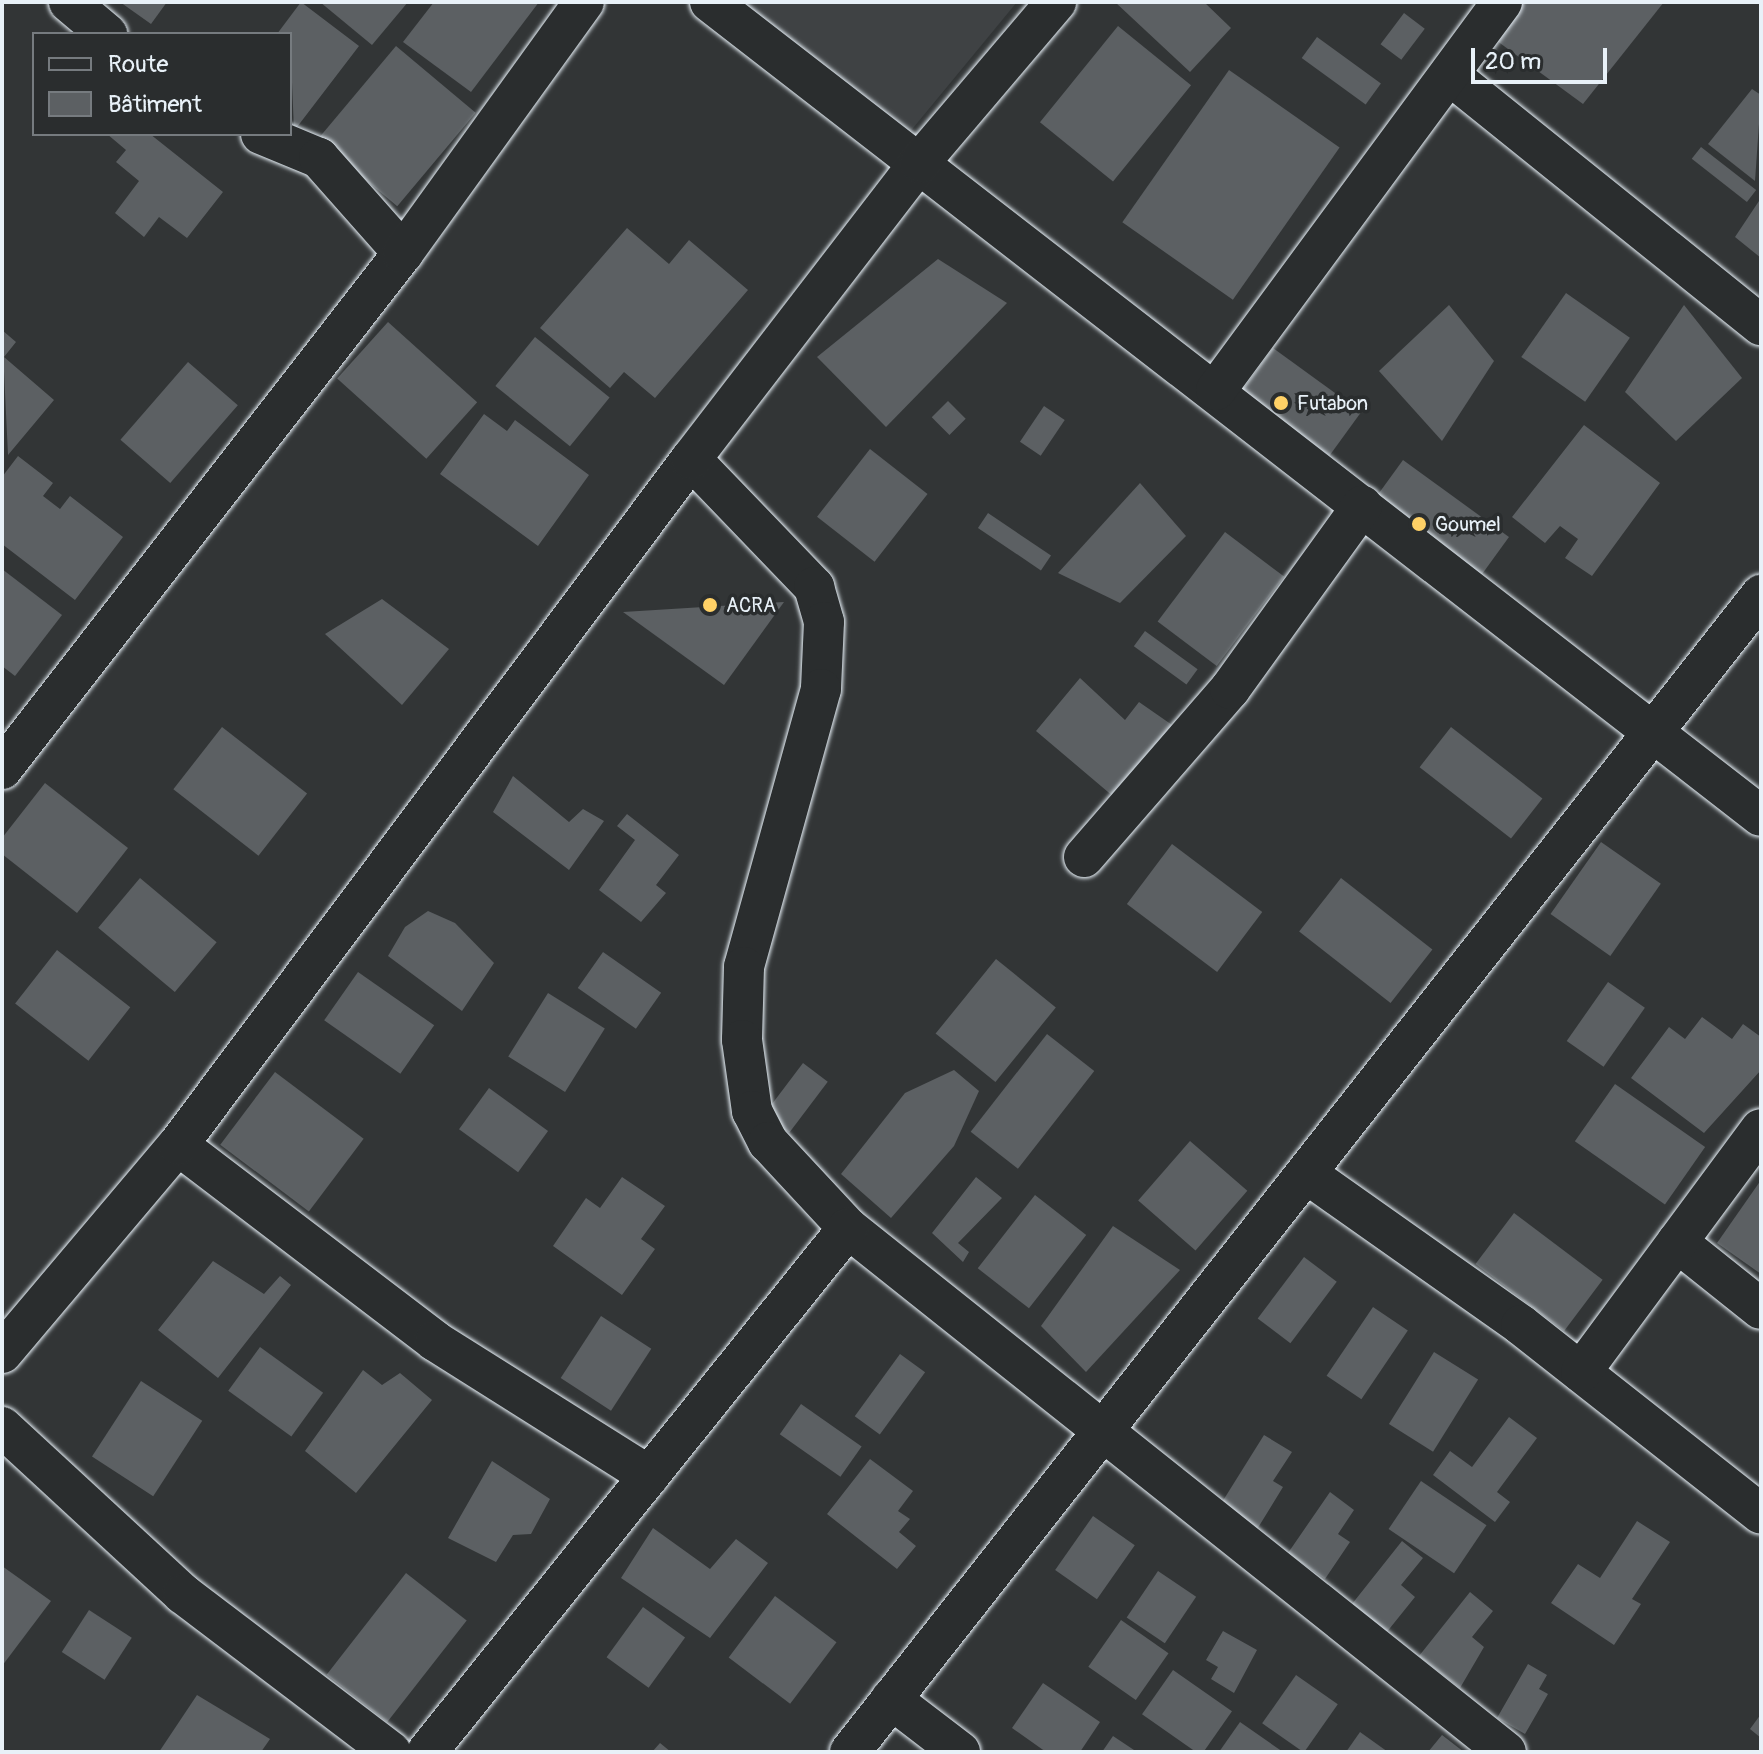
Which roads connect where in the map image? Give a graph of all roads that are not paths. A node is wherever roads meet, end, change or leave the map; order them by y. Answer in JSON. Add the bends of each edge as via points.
{"nodes":[{"id":1,"x":69,"y":2,"type":"edge"},
{"id":2,"x":584,"y":2,"type":"edge"},
{"id":3,"x":710,"y":2,"type":"edge"},
{"id":4,"x":1056,"y":2,"type":"edge"},
{"id":5,"x":1502,"y":2,"type":"edge"},
{"id":6,"x":105,"y":32,"type":"edge"},
{"id":7,"x":1451,"y":76,"type":"junction"},
{"id":8,"x":266,"y":136,"type":"edge"},
{"id":9,"x":920,"y":162,"type":"junction"},
{"id":10,"x":403,"y":253,"type":"junction"},
{"id":11,"x":1761,"y":325,"type":"edge"},
{"id":12,"x":1216,"y":390,"type":"junction"},
{"id":13,"x":691,"y":459,"type":"junction"},
{"id":14,"x":1362,"y":506,"type":"junction"},
{"id":15,"x":1761,"y":595,"type":"edge"},
{"id":16,"x":1653,"y":729,"type":"junction"},
{"id":17,"x":2,"y":769,"type":"edge"},
{"id":18,"x":1761,"y":816,"type":"edge"},
{"id":19,"x":1084,"y":857,"type":"dead end"},
{"id":20,"x":1761,"y":1129,"type":"edge"},
{"id":21,"x":178,"y":1145,"type":"junction"},
{"id":22,"x":1310,"y":1176,"type":"junction"},
{"id":23,"x":848,"y":1228,"type":"junction"},
{"id":24,"x":1677,"y":1242,"type":"junction"},
{"id":25,"x":1761,"y":1309,"type":"edge"},
{"id":26,"x":2,"y":1353,"type":"edge"},
{"id":27,"x":1581,"y":1372,"type":"junction"},
{"id":28,"x":2,"y":1427,"type":"edge"},
{"id":29,"x":1106,"y":1433,"type":"junction"},
{"id":30,"x":649,"y":1476,"type":"junction"},
{"id":31,"x":1761,"y":1514,"type":"edge"},
{"id":32,"x":891,"y":1699,"type":"junction"},
{"id":33,"x":391,"y":1752,"type":"edge"},
{"id":34,"x":427,"y":1752,"type":"edge"},
{"id":35,"x":850,"y":1752,"type":"edge"},
{"id":36,"x":960,"y":1752,"type":"edge"},
{"id":37,"x":1506,"y":1752,"type":"edge"}],
"edges":[{"from":1,"to":6,"type":"street"},
{"from":2,"to":10,"type":"street"},
{"from":3,"to":9,"type":"street"},
{"from":4,"to":9,"type":"street"},
{"from":5,"to":7,"type":"street"},
{"from":7,"to":11,"type":"street"},
{"from":7,"to":12,"type":"street"},
{"from":8,"to":10,"type":"street","via":[[319,158]]},
{"from":9,"to":12,"type":"street"},
{"from":9,"to":13,"type":"street"},
{"from":10,"to":17,"type":"street"},
{"from":12,"to":14,"type":"street"},
{"from":13,"to":21,"type":"street"},
{"from":13,"to":23,"type":"street","via":[[814,587],[824,622],[821,689],[744,967],[742,1040],[752,1111],[768,1142]]},
{"from":14,"to":16,"type":"street"},
{"from":14,"to":19,"type":"street","via":[[1230,689]]},
{"from":15,"to":16,"type":"street"},
{"from":16,"to":18,"type":"street"},
{"from":16,"to":22,"type":"street"},
{"from":20,"to":24,"type":"street"},
{"from":21,"to":26,"type":"street"},
{"from":21,"to":30,"type":"street","via":[[435,1341]]},
{"from":22,"to":27,"type":"street"},
{"from":22,"to":29,"type":"street"},
{"from":23,"to":29,"type":"street"},
{"from":23,"to":30,"type":"street"},
{"from":24,"to":25,"type":"street"},
{"from":24,"to":27,"type":"street"},
{"from":27,"to":31,"type":"street"},
{"from":28,"to":33,"type":"street","via":[[183,1594]]},
{"from":29,"to":32,"type":"street"},
{"from":29,"to":37,"type":"street"},
{"from":30,"to":34,"type":"street"},
{"from":32,"to":35,"type":"street"},
{"from":32,"to":36,"type":"street"}]}
